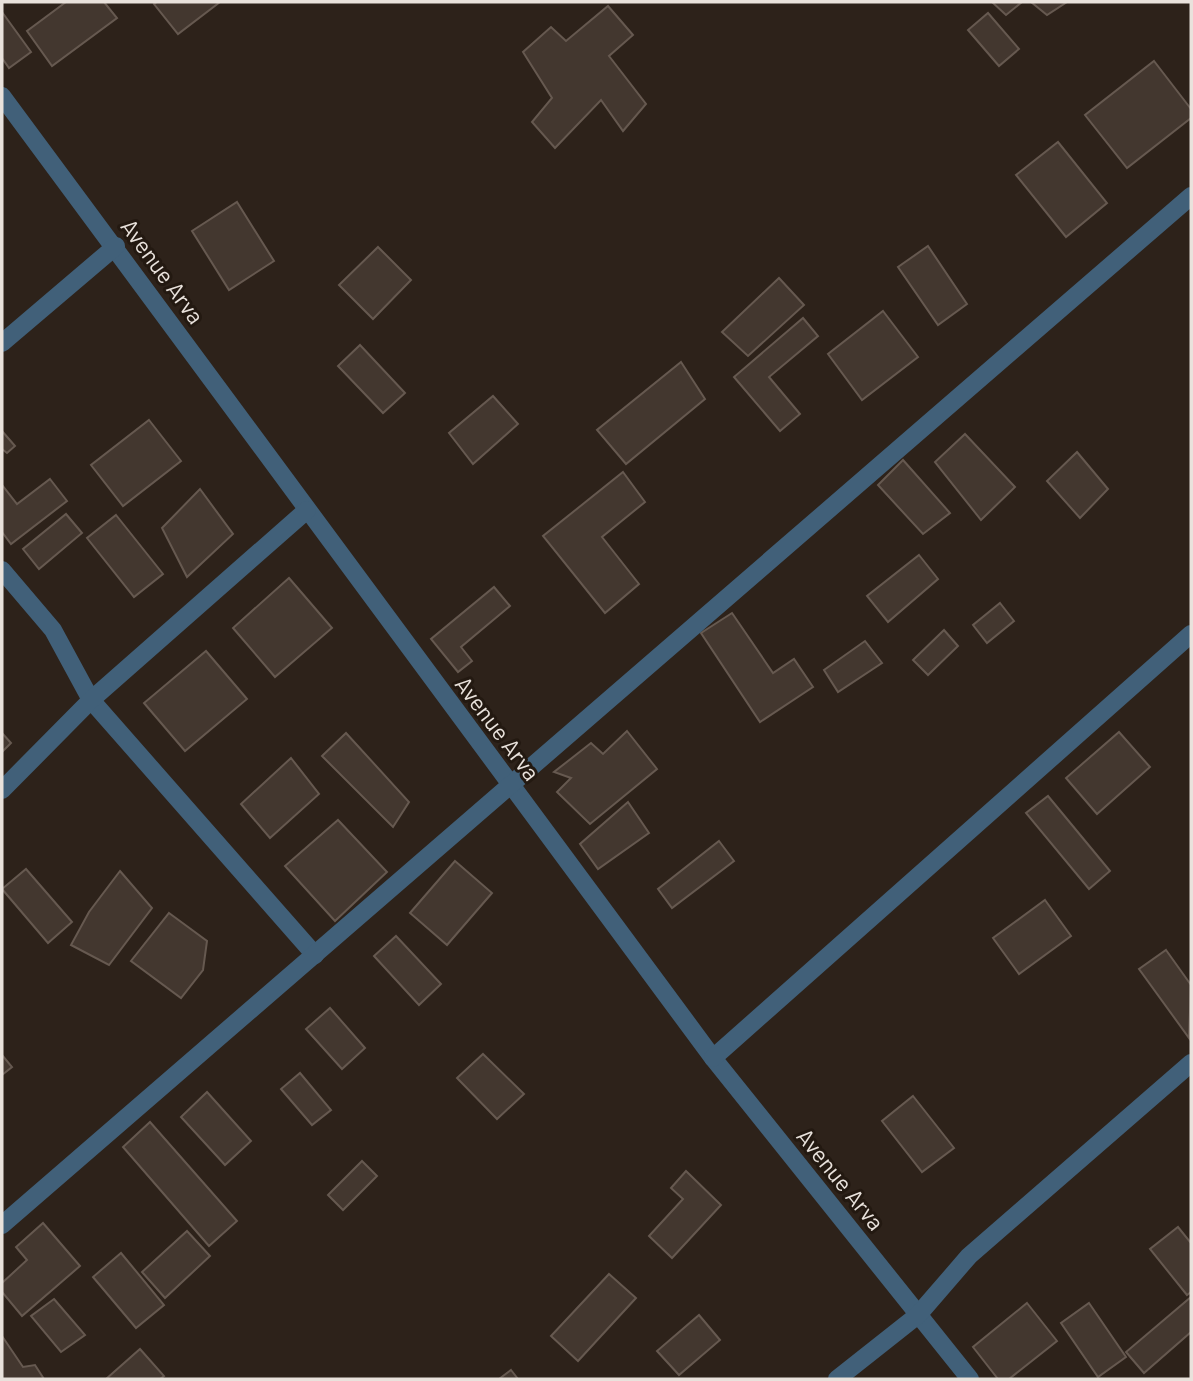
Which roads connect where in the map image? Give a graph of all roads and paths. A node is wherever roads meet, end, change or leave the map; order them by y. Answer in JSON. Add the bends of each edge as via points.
{"nodes":[{"id":1,"x":2,"y":96,"type":"edge"},
{"id":2,"x":1191,"y":196,"type":"edge"},
{"id":3,"x":116,"y":246,"type":"junction"},
{"id":4,"x":2,"y":344,"type":"edge"},
{"id":5,"x":307,"y":510,"type":"junction"},
{"id":6,"x":2,"y":570,"type":"edge"},
{"id":7,"x":1191,"y":635,"type":"edge"},
{"id":8,"x":91,"y":700,"type":"junction"},
{"id":9,"x":510,"y":786,"type":"junction"},
{"id":10,"x":2,"y":790,"type":"edge"},
{"id":11,"x":315,"y":955,"type":"junction"},
{"id":12,"x":713,"y":1058,"type":"junction"},
{"id":13,"x":1191,"y":1063,"type":"edge"},
{"id":14,"x":2,"y":1225,"type":"edge"},
{"id":15,"x":918,"y":1315,"type":"junction"},
{"id":16,"x":836,"y":1379,"type":"edge"},
{"id":17,"x":970,"y":1379,"type":"edge"}],
"edges":[{"from":1,"to":3,"type":"street","name":"Avenue Arva"},
{"from":2,"to":9,"type":"street"},
{"from":3,"to":4,"type":"street"},
{"from":3,"to":5,"type":"street","name":"Avenue Arva"},
{"from":5,"to":8,"type":"street"},
{"from":5,"to":9,"type":"street","name":"Avenue Arva"},
{"from":6,"to":8,"type":"street","via":[[53,630]]},
{"from":7,"to":12,"type":"street"},
{"from":8,"to":10,"type":"street"},
{"from":8,"to":11,"type":"street"},
{"from":9,"to":11,"type":"street"},
{"from":9,"to":12,"type":"street","name":"Avenue Arva"},
{"from":11,"to":14,"type":"street"},
{"from":12,"to":15,"type":"street","name":"Avenue Arva"},
{"from":13,"to":15,"type":"street","via":[[968,1256]]},
{"from":15,"to":16,"type":"street"},
{"from":15,"to":17,"type":"street","name":"Avenue Arva"}]}
